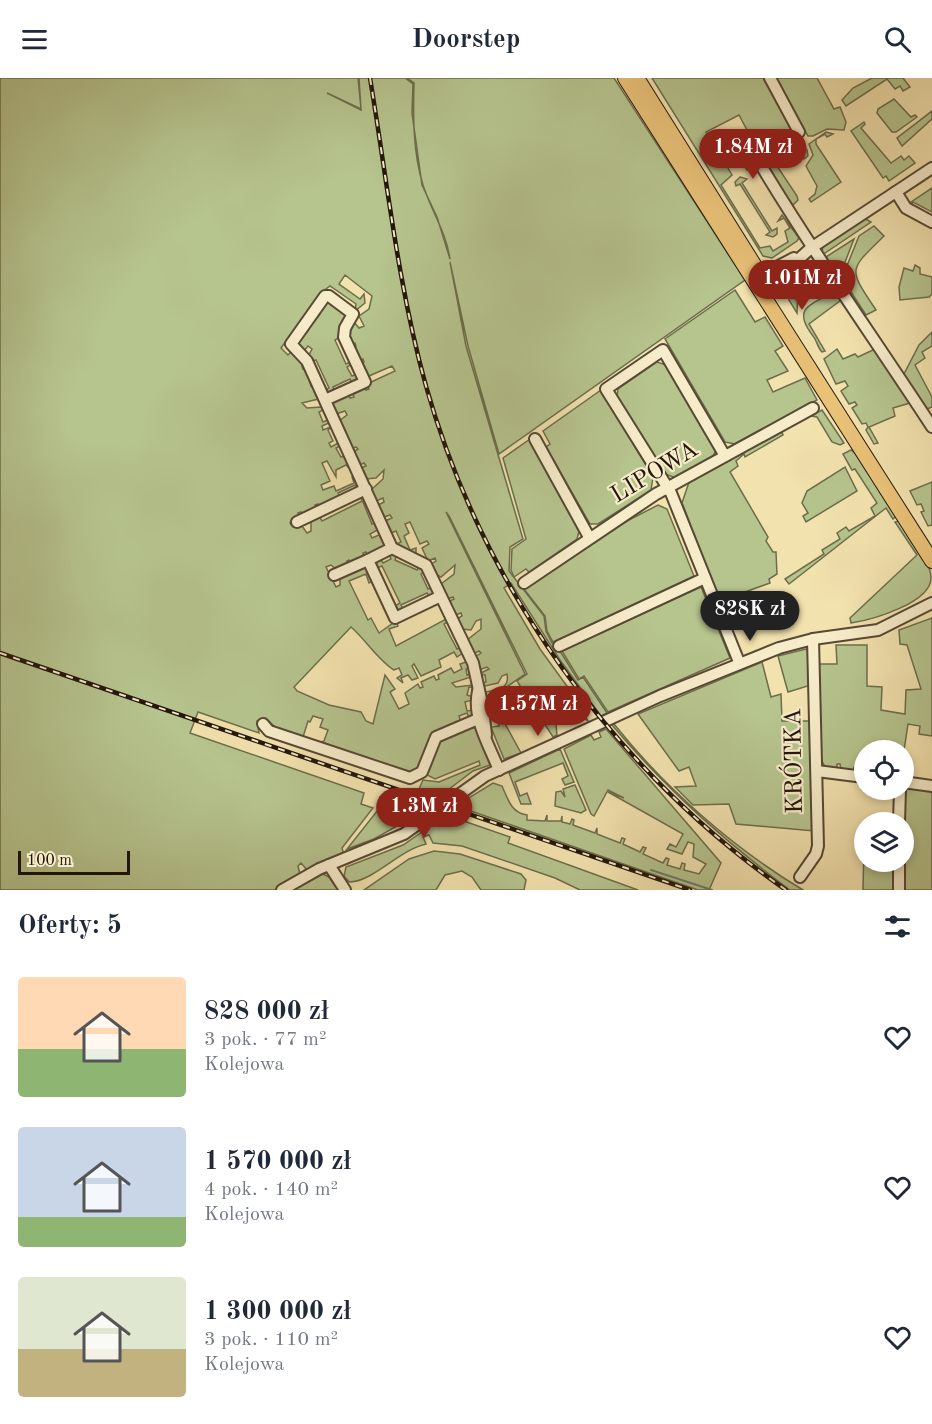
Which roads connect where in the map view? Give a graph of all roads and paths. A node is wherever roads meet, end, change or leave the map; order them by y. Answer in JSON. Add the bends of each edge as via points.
{"nodes":[{"id":1,"x":625,"y":78,"type":"edge"},
{"id":2,"x":638,"y":78,"type":"edge"},
{"id":3,"x":770,"y":78,"type":"edge"},
{"id":4,"x":932,"y":168,"type":"edge"},
{"id":5,"x":896,"y":192,"type":"junction"},
{"id":6,"x":932,"y":222,"type":"edge"},
{"id":7,"x":808,"y":250,"type":"junction"},
{"id":8,"x":762,"y":283,"type":"junction"},
{"id":9,"x":325,"y":400,"type":"junction"},
{"id":10,"x":813,"y":408,"type":"dead end"},
{"id":11,"x":932,"y":427,"type":"edge"},
{"id":12,"x":535,"y":439,"type":"dead end"},
{"id":13,"x":725,"y":456,"type":"junction"},
{"id":14,"x":667,"y":487,"type":"junction"},
{"id":15,"x":366,"y":489,"type":"junction"},
{"id":16,"x":297,"y":522,"type":"dead end"},
{"id":17,"x":589,"y":537,"type":"junction"},
{"id":18,"x":932,"y":545,"type":"edge"},
{"id":19,"x":392,"y":548,"type":"junction"},
{"id":20,"x":368,"y":560,"type":"junction"},
{"id":21,"x":932,"y":561,"type":"edge"},
{"id":22,"x":334,"y":575,"type":"dead end"},
{"id":23,"x":705,"y":578,"type":"junction"},
{"id":24,"x":524,"y":583,"type":"dead end"},
{"id":25,"x":441,"y":596,"type":"junction"},
{"id":26,"x":932,"y":603,"type":"edge"},
{"id":27,"x":813,"y":639,"type":"junction"},
{"id":28,"x":559,"y":646,"type":"dead end"},
{"id":29,"x":739,"y":662,"type":"junction"},
{"id":30,"x":478,"y":688,"type":"junction"},
{"id":31,"x":478,"y":719,"type":"junction"},
{"id":32,"x":263,"y":724,"type":"dead end"},
{"id":33,"x":486,"y":735,"type":"junction"},
{"id":34,"x":499,"y":770,"type":"junction"},
{"id":35,"x":817,"y":771,"type":"junction"},
{"id":36,"x":854,"y":776,"type":"edge"},
{"id":37,"x":914,"y":784,"type":"edge"},
{"id":38,"x":932,"y":786,"type":"edge"},
{"id":39,"x":329,"y":865,"type":"junction"},
{"id":40,"x":899,"y":872,"type":"edge"},
{"id":41,"x":800,"y":877,"type":"dead end"},
{"id":42,"x":282,"y":890,"type":"edge"},
{"id":43,"x":345,"y":890,"type":"edge"},
{"id":44,"x":899,"y":890,"type":"edge"}],
"edges":[{"from":1,"to":8,"type":"main road"},
{"from":2,"to":8,"type":"main road"},
{"from":3,"to":7,"type":"street","via":[[800,132],[761,150],[758,159]]},
{"from":4,"to":5,"type":"street"},
{"from":5,"to":6,"type":"street","via":[[906,208]]},
{"from":5,"to":7,"type":"street"},
{"from":7,"to":8,"type":"street"},
{"from":7,"to":11,"type":"street","via":[[837,281]]},
{"from":8,"to":18,"type":"main road"},
{"from":8,"to":21,"type":"main road"},
{"from":9,"to":9,"type":"street","via":[[307,361],[291,344],[325,296],[329,296],[353,314],[344,337],[365,382]]},
{"from":9,"to":15,"type":"street"},
{"from":10,"to":13,"type":"street","name":"LIPOWA"},
{"from":12,"to":17,"type":"street"},
{"from":13,"to":14,"type":"street","name":"LIPOWA"},
{"from":13,"to":14,"type":"street","via":[[663,350],[606,389]]},
{"from":14,"to":17,"type":"street","name":"LIPOWA"},
{"from":14,"to":23,"type":"street"},
{"from":15,"to":16,"type":"street"},
{"from":15,"to":19,"type":"street"},
{"from":17,"to":24,"type":"street","name":"LIPOWA"},
{"from":19,"to":20,"type":"street"},
{"from":19,"to":25,"type":"street","via":[[426,565]]},
{"from":20,"to":22,"type":"street"},
{"from":20,"to":25,"type":"street","via":[[395,618]]},
{"from":23,"to":28,"type":"street"},
{"from":23,"to":29,"type":"street"},
{"from":25,"to":30,"type":"street","via":[[473,663]]},
{"from":26,"to":27,"type":"street","via":[[878,630]]},
{"from":27,"to":29,"type":"street"},
{"from":27,"to":35,"type":"street","name":"KRÓTKA"},
{"from":29,"to":34,"type":"street"},
{"from":30,"to":31,"type":"street"},
{"from":30,"to":33,"type":"street"},
{"from":31,"to":32,"type":"street","via":[[436,737],[422,772],[410,778],[269,731]]},
{"from":31,"to":33,"type":"street"},
{"from":33,"to":34,"type":"street"},
{"from":34,"to":39,"type":"street","via":[[469,786],[404,834]]},
{"from":35,"to":36,"type":"street"},
{"from":35,"to":41,"type":"street","name":"KRÓTKA","via":[[817,850]]},
{"from":37,"to":38,"type":"street"},
{"from":39,"to":42,"type":"street"},
{"from":39,"to":43,"type":"street"},
{"from":40,"to":44,"type":"street"}]}
